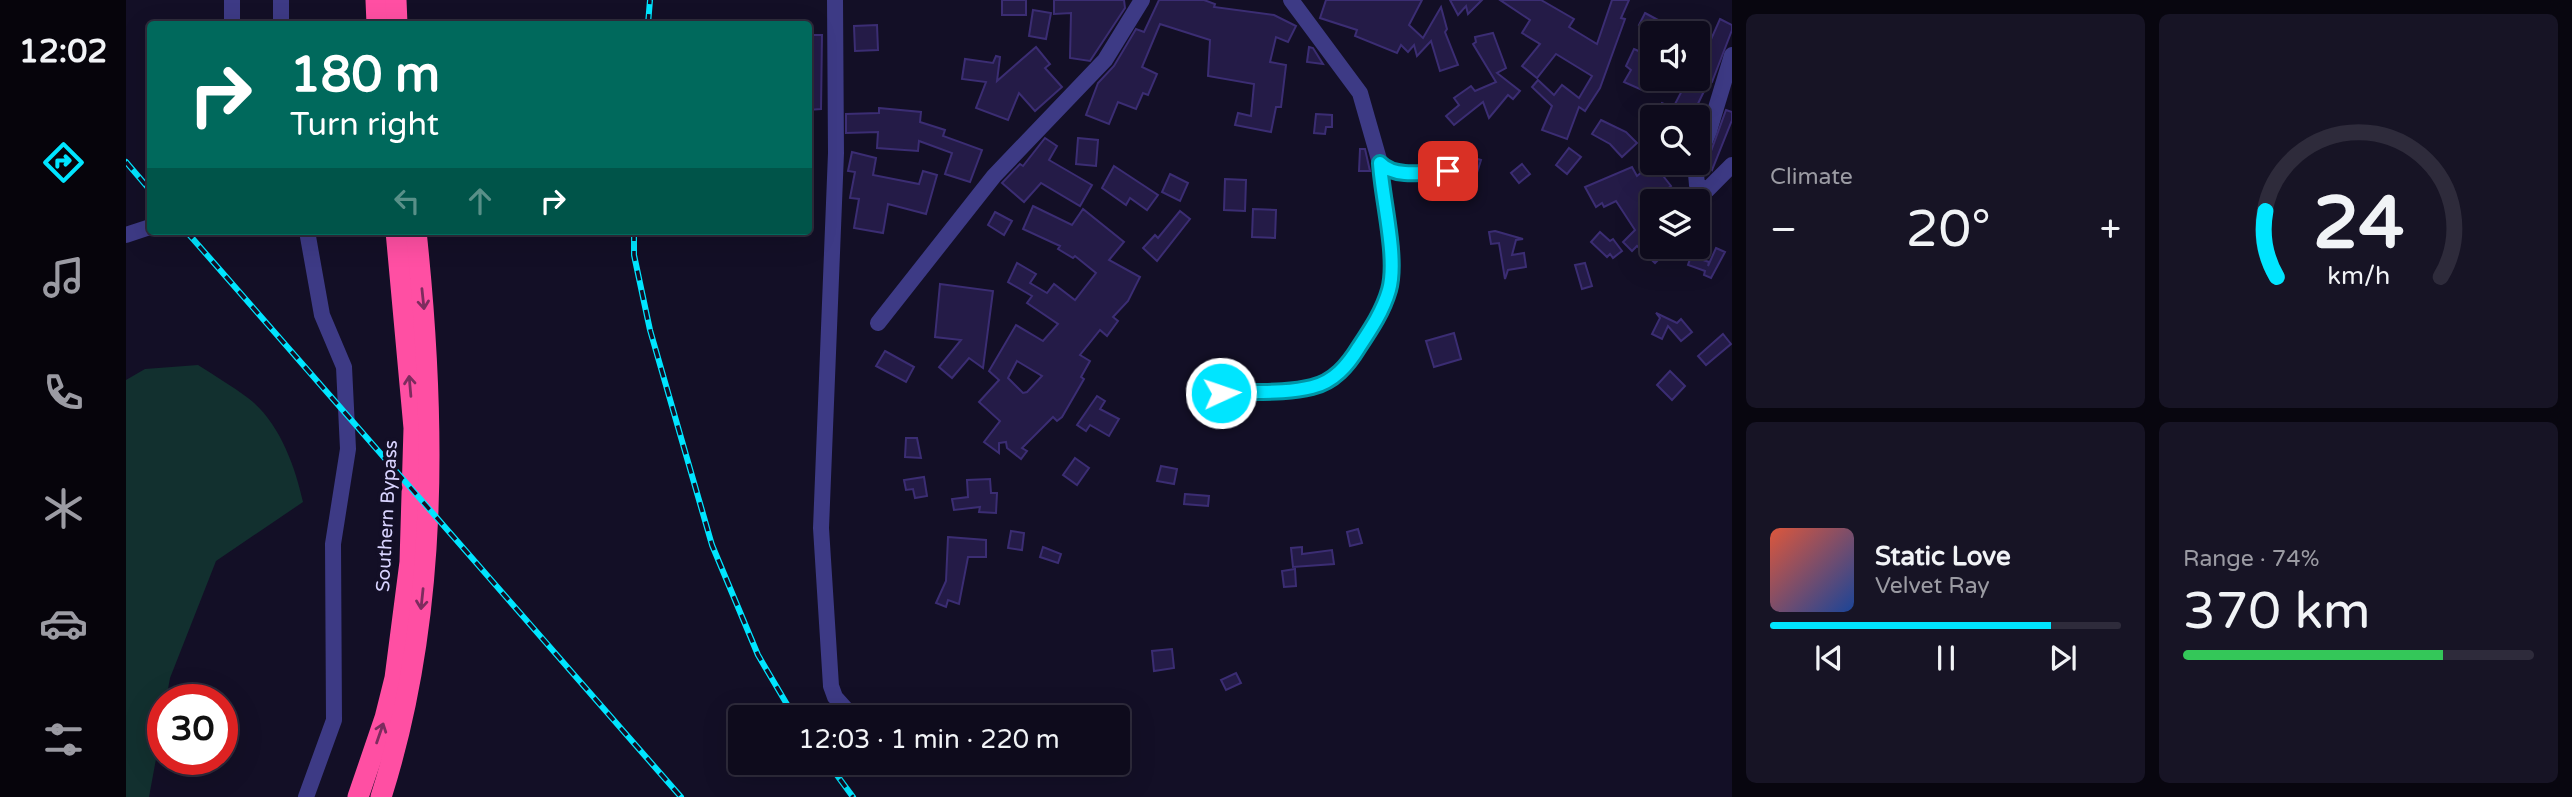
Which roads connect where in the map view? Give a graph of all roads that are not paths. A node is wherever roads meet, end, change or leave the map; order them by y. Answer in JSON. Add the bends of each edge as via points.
{"nodes":[{"id":1,"x":232,"y":0,"type":"edge"},
{"id":2,"x":281,"y":0,"type":"edge"},
{"id":3,"x":376,"y":0,"type":"edge"},
{"id":4,"x":396,"y":0,"type":"edge"},
{"id":5,"x":835,"y":0,"type":"edge"},
{"id":6,"x":1142,"y":0,"type":"edge"},
{"id":7,"x":1292,"y":0,"type":"edge"},
{"id":8,"x":232,"y":21,"type":"edge"},
{"id":9,"x":281,"y":21,"type":"edge"},
{"id":10,"x":377,"y":21,"type":"edge"},
{"id":11,"x":397,"y":21,"type":"edge"},
{"id":12,"x":1732,"y":55,"type":"edge"},
{"id":13,"x":1710,"y":128,"type":"edge"},
{"id":14,"x":1380,"y":163,"type":"junction"},
{"id":15,"x":1732,"y":165,"type":"edge"},
{"id":16,"x":1448,"y":171,"type":"dead end"},
{"id":17,"x":1696,"y":175,"type":"edge"},
{"id":18,"x":147,"y":228,"type":"edge"},
{"id":19,"x":126,"y":234,"type":"edge"},
{"id":20,"x":308,"y":235,"type":"edge"},
{"id":21,"x":396,"y":235,"type":"edge"},
{"id":22,"x":416,"y":235,"type":"edge"},
{"id":23,"x":878,"y":323,"type":"dead end"},
{"id":24,"x":1221,"y":393,"type":"dead end"},
{"id":25,"x":842,"y":705,"type":"edge"},
{"id":26,"x":306,"y":797,"type":"edge"},
{"id":27,"x":358,"y":797,"type":"edge"},
{"id":28,"x":381,"y":797,"type":"edge"}],
"edges":[{"from":1,"to":8,"type":"street"},
{"from":2,"to":9,"type":"street"},
{"from":3,"to":10,"type":"highway"},
{"from":4,"to":11,"type":"highway"},
{"from":5,"to":25,"type":"street","via":[[836,153],[821,555],[831,686]]},
{"from":6,"to":23,"type":"street","via":[[1105,60],[994,176]]},
{"from":7,"to":14,"type":"street","via":[[1360,93]]},
{"from":12,"to":13,"type":"street"},
{"from":14,"to":16,"type":"street","via":[[1399,172]]},
{"from":14,"to":24,"type":"street","via":[[1392,259],[1390,288],[1350,362],[1332,379],[1311,388]]},
{"from":15,"to":17,"type":"street","via":[[1707,190],[1697,185]]},
{"from":18,"to":19,"type":"street"},
{"from":20,"to":26,"type":"street","via":[[322,315],[344,367],[348,449],[333,544],[334,720]]},
{"from":27,"to":21,"type":"highway","name":"Southern Bypass","one_way":true,"via":[[395,678],[411,562],[414,428]]},
{"from":22,"to":28,"type":"highway","name":"Southern Bypass","one_way":true,"via":[[426,329],[426,562],[405,716]]}]}
